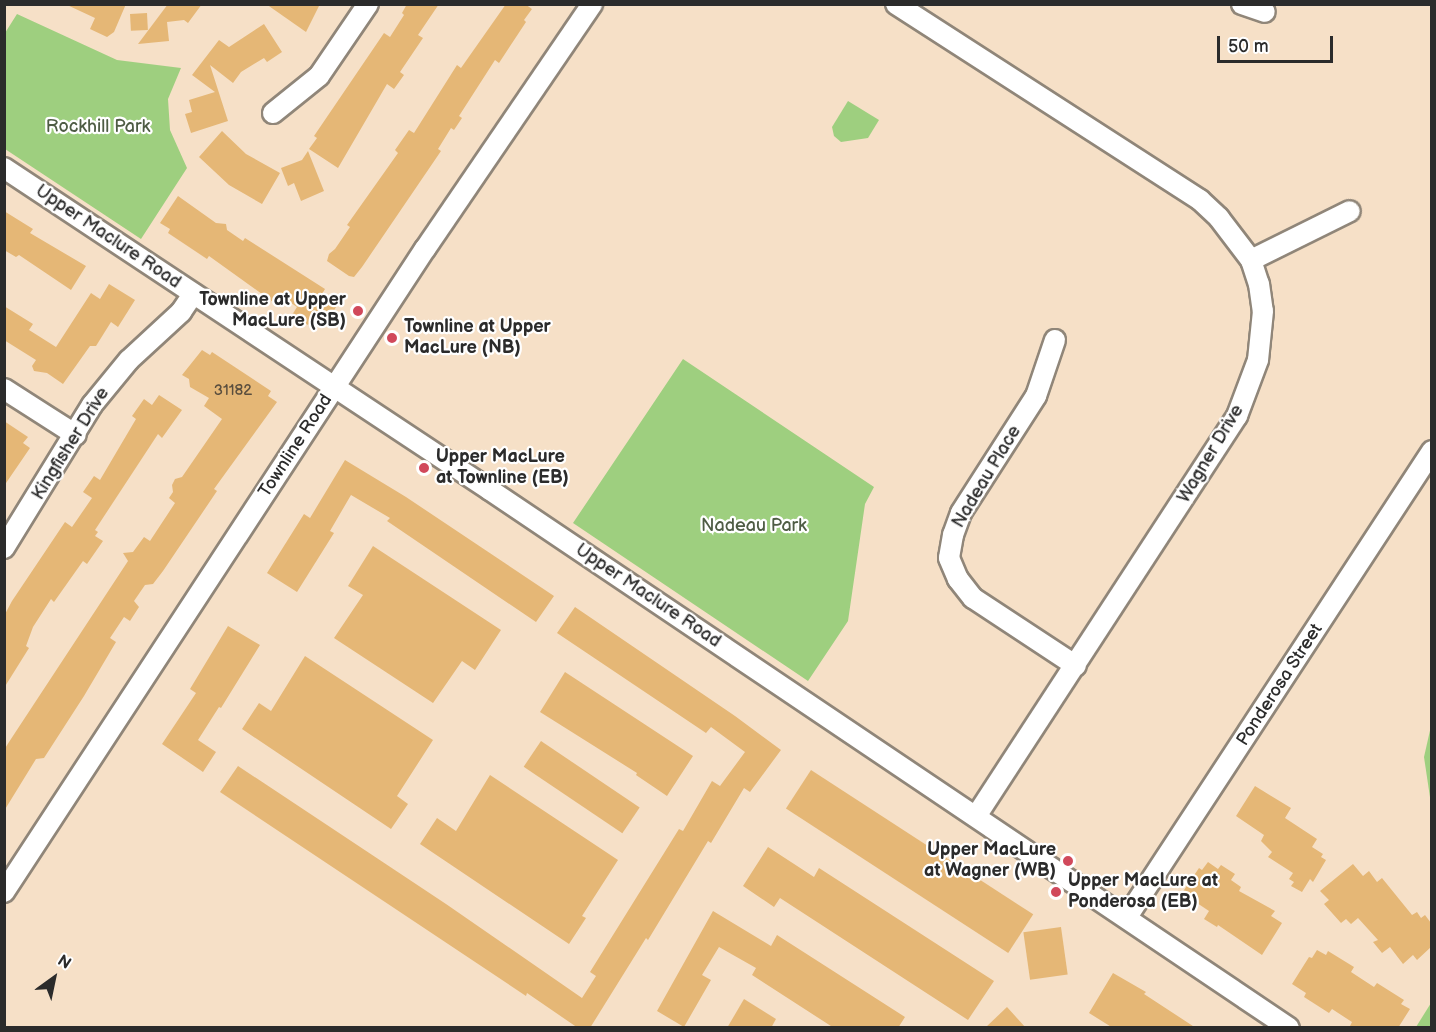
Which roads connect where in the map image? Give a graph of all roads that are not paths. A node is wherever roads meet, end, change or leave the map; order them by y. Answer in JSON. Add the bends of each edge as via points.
{"nodes":[{"id":1,"x":368,"y":4,"type":"edge"},
{"id":2,"x":592,"y":4,"type":"edge"},
{"id":3,"x":896,"y":4,"type":"edge"},
{"id":4,"x":1242,"y":4,"type":"edge"},
{"id":5,"x":1265,"y":12,"type":"dead end"},
{"id":6,"x":273,"y":113,"type":"dead end"},
{"id":7,"x":4,"y":168,"type":"edge"},
{"id":8,"x":1350,"y":211,"type":"dead end"},
{"id":9,"x":1251,"y":260,"type":"junction"},
{"id":10,"x":193,"y":294,"type":"junction"},
{"id":11,"x":1055,"y":340,"type":"dead end"},
{"id":12,"x":335,"y":386,"type":"junction"},
{"id":13,"x":4,"y":389,"type":"edge"},
{"id":14,"x":76,"y":435,"type":"junction"},
{"id":15,"x":1431,"y":451,"type":"edge"},
{"id":16,"x":4,"y":548,"type":"edge"},
{"id":17,"x":1076,"y":666,"type":"junction"},
{"id":18,"x":976,"y":816,"type":"junction"},
{"id":19,"x":4,"y":892,"type":"edge"},
{"id":20,"x":1127,"y":917,"type":"junction"},
{"id":21,"x":1289,"y":1028,"type":"edge"}],
"edges":[{"from":1,"to":6,"type":"street","via":[[320,76]]},
{"from":2,"to":12,"type":"street","name":"Townline Road"},
{"from":3,"to":9,"type":"street","name":"Wagner Drive","via":[[1200,200]]},
{"from":4,"to":5,"type":"street"},
{"from":7,"to":10,"type":"street","name":"Upper Maclure Road"},
{"from":8,"to":9,"type":"street"},
{"from":9,"to":17,"type":"street","name":"Wagner Drive","via":[[1263,311],[1258,360],[1250,387],[1237,416]]},
{"from":10,"to":12,"type":"street","name":"Upper Maclure Road"},
{"from":10,"to":14,"type":"street","name":"Kingfisher Drive","via":[[181,312],[111,380]]},
{"from":11,"to":17,"type":"street","name":"Nadeau Place","via":[[1036,396],[961,513],[949,558],[958,579],[973,598]]},
{"from":12,"to":18,"type":"street","name":"Upper Maclure Road"},
{"from":12,"to":19,"type":"street","name":"Townline Road"},
{"from":13,"to":14,"type":"street"},
{"from":14,"to":16,"type":"street","name":"Kingfisher Drive"},
{"from":15,"to":20,"type":"street","name":"Ponderosa Street"},
{"from":17,"to":18,"type":"street","name":"Wagner Drive"},
{"from":18,"to":20,"type":"street","name":"Upper Maclure Road"},
{"from":20,"to":21,"type":"street","name":"Upper Maclure Road"}]}
